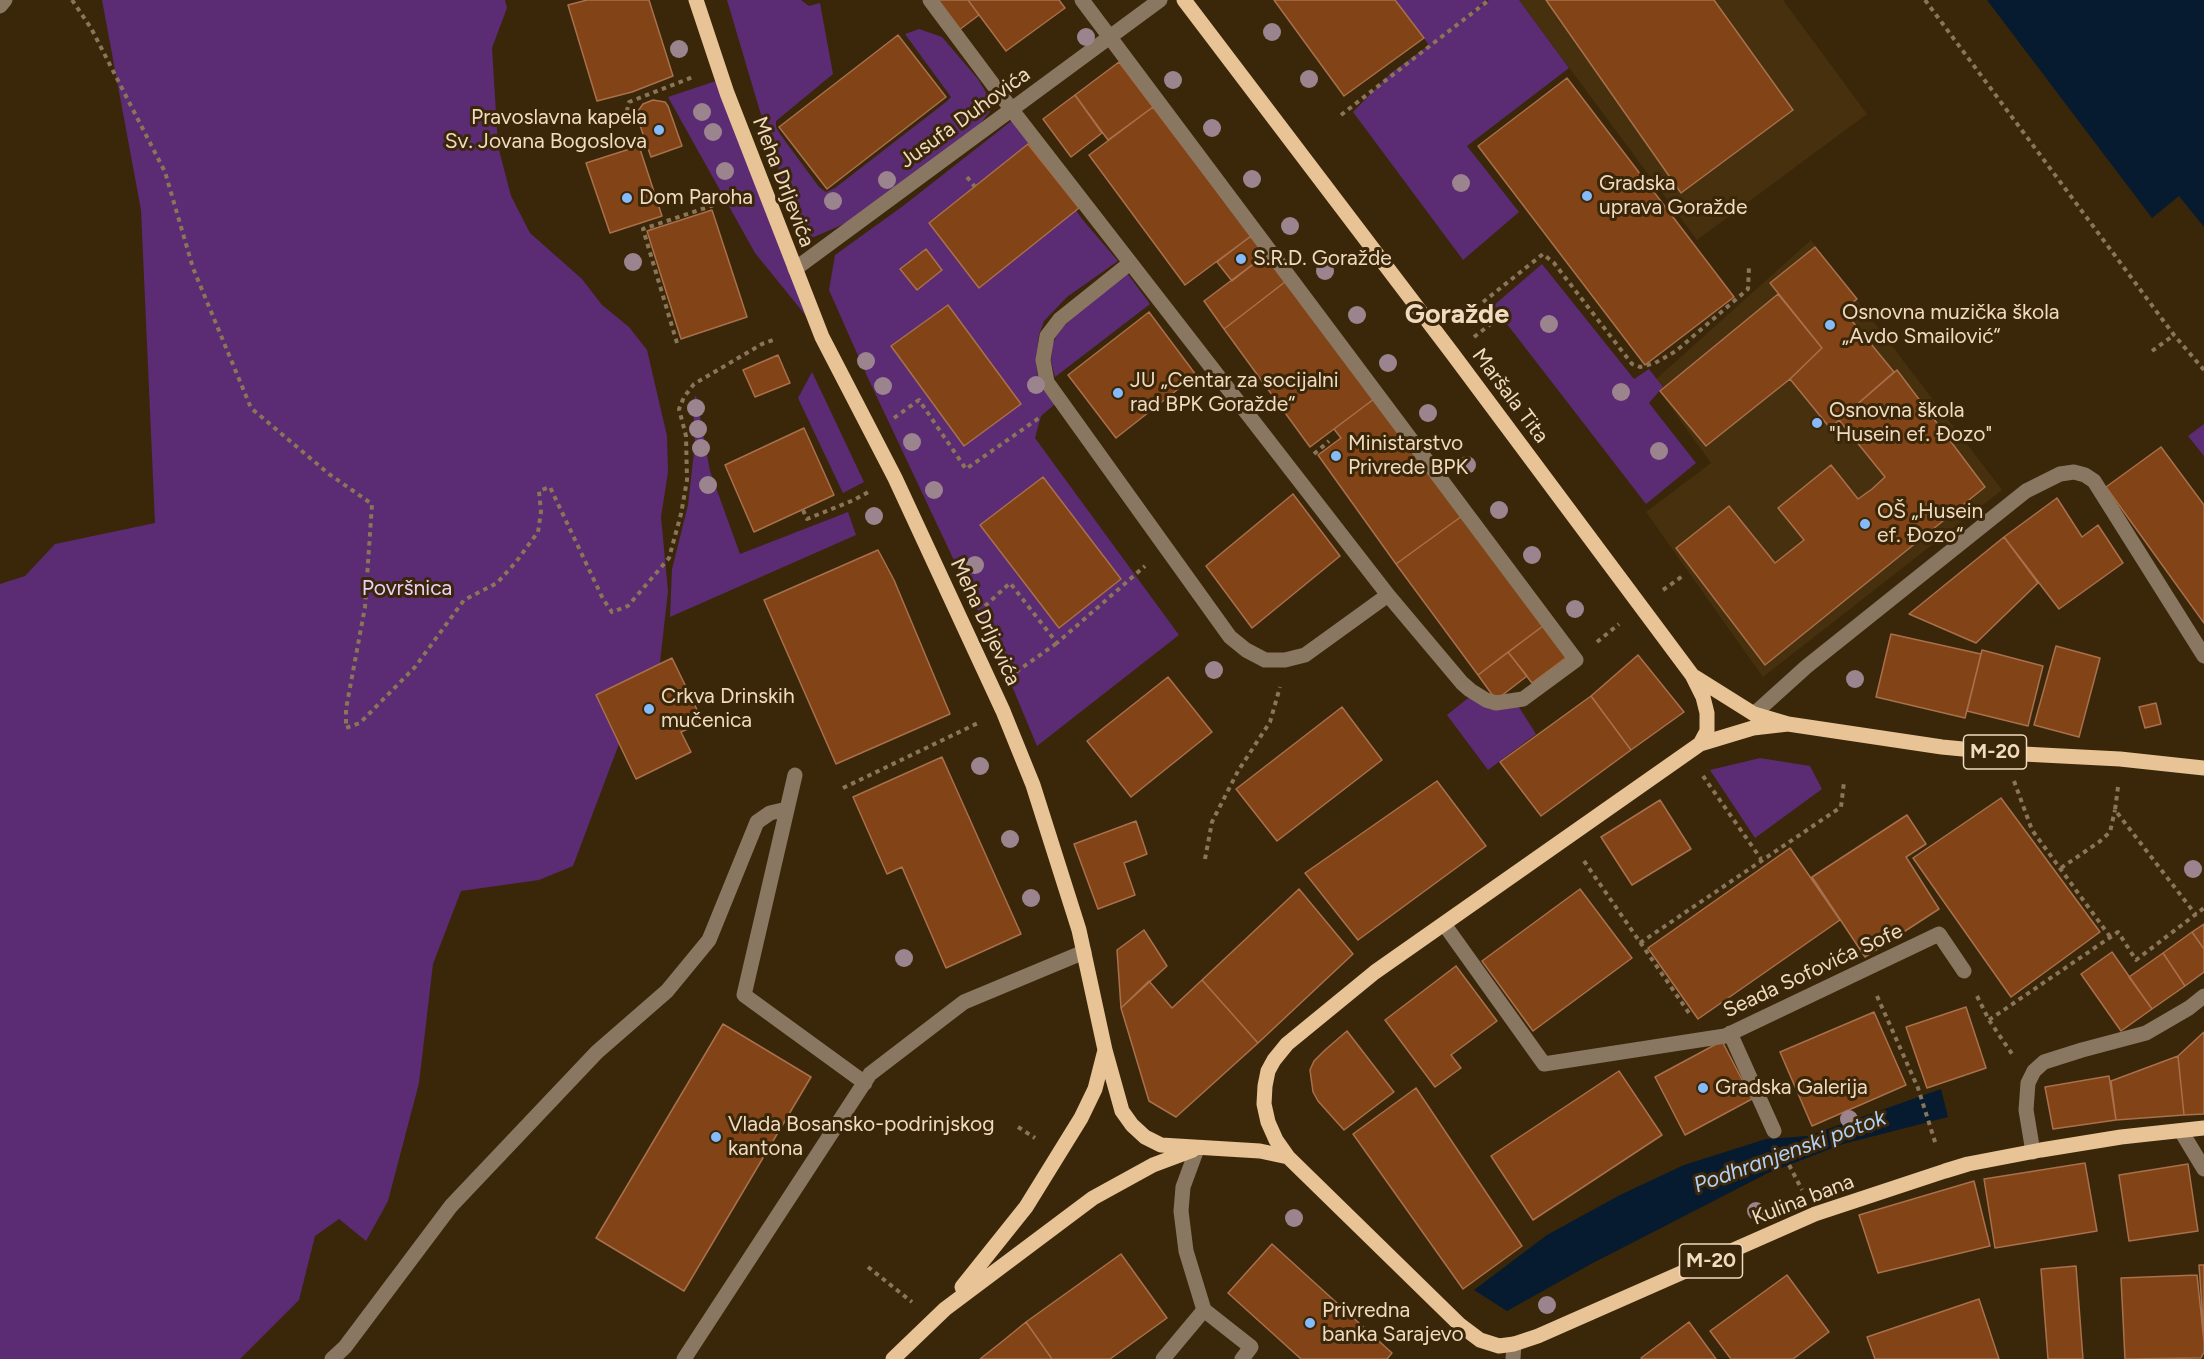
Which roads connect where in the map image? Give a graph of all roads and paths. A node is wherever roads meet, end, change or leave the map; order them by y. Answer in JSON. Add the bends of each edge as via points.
{"nodes":[{"id":1,"x":5,"y":0,"type":"edge"},
{"id":2,"x":72,"y":0,"type":"edge"},
{"id":3,"x":696,"y":0,"type":"edge"},
{"id":4,"x":930,"y":0,"type":"edge"},
{"id":5,"x":1082,"y":0,"type":"edge"},
{"id":6,"x":1160,"y":0,"type":"edge"},
{"id":7,"x":1184,"y":0,"type":"edge"},
{"id":8,"x":1489,"y":0,"type":"edge"},
{"id":9,"x":1925,"y":0,"type":"edge"},
{"id":10,"x":0,"y":6,"type":"edge"},
{"id":11,"x":1109,"y":37,"type":"junction"},
{"id":12,"x":676,"y":82,"type":"dead end"},
{"id":13,"x":1011,"y":109,"type":"junction"},
{"id":14,"x":1341,"y":115,"type":"dead end"},
{"id":15,"x":607,"y":126,"type":"dead end"},
{"id":16,"x":965,"y":173,"type":"dead end"},
{"id":17,"x":975,"y":187,"type":"dead end"},
{"id":18,"x":714,"y":205,"type":"dead end"},
{"id":19,"x":1130,"y":263,"type":"junction"},
{"id":20,"x":1749,"y":267,"type":"dead end"},
{"id":21,"x":795,"y":269,"type":"junction"},
{"id":22,"x":1483,"y":302,"type":"dead end"},
{"id":23,"x":2174,"y":334,"type":"junction"},
{"id":24,"x":776,"y":339,"type":"dead end"},
{"id":25,"x":677,"y":343,"type":"dead end"},
{"id":26,"x":2152,"y":351,"type":"dead end"},
{"id":27,"x":2204,"y":370,"type":"edge"},
{"id":28,"x":1061,"y":402,"type":"junction"},
{"id":29,"x":889,"y":422,"type":"dead end"},
{"id":30,"x":854,"y":500,"type":"dead end"},
{"id":31,"x":803,"y":510,"type":"dead end"},
{"id":32,"x":1166,"y":548,"type":"junction"},
{"id":33,"x":1388,"y":595,"type":"junction"},
{"id":34,"x":979,"y":612,"type":"dead end"},
{"id":35,"x":1057,"y":643,"type":"junction"},
{"id":36,"x":2204,"y":656,"type":"edge"},
{"id":37,"x":1285,"y":660,"type":"junction"},
{"id":38,"x":1692,"y":675,"type":"junction"},
{"id":39,"x":1009,"y":677,"type":"dead end"},
{"id":40,"x":1003,"y":711,"type":"junction"},
{"id":41,"x":1754,"y":714,"type":"junction"},
{"id":42,"x":1788,"y":724,"type":"junction"},
{"id":43,"x":1700,"y":744,"type":"junction"},
{"id":44,"x":1687,"y":753,"type":"junction"},
{"id":45,"x":2004,"y":753,"type":"junction"},
{"id":46,"x":2121,"y":759,"type":"junction"},
{"id":47,"x":2204,"y":768,"type":"edge"},
{"id":48,"x":795,"y":776,"type":"dead end"},
{"id":49,"x":1844,"y":782,"type":"dead end"},
{"id":50,"x":843,"y":788,"type":"dead end"},
{"id":51,"x":788,"y":808,"type":"junction"},
{"id":52,"x":2115,"y":810,"type":"junction"},
{"id":53,"x":1568,"y":837,"type":"junction"},
{"id":54,"x":1205,"y":859,"type":"dead end"},
{"id":55,"x":1761,"y":859,"type":"junction"},
{"id":56,"x":2061,"y":868,"type":"junction"},
{"id":57,"x":2204,"y":908,"type":"edge"},
{"id":58,"x":2196,"y":915,"type":"junction"},
{"id":59,"x":1444,"y":924,"type":"junction"},
{"id":60,"x":2111,"y":938,"type":"junction"},
{"id":61,"x":1640,"y":943,"type":"junction"},
{"id":62,"x":1084,"y":952,"type":"junction"},
{"id":63,"x":1964,"y":970,"type":"joint"},
{"id":64,"x":2204,"y":996,"type":"edge"},
{"id":65,"x":1882,"y":1007,"type":"dead end"},
{"id":66,"x":1989,"y":1020,"type":"junction"},
{"id":67,"x":1730,"y":1033,"type":"junction"},
{"id":68,"x":1706,"y":1039,"type":"junction"},
{"id":69,"x":1105,"y":1050,"type":"junction"},
{"id":70,"x":2009,"y":1050,"type":"dead end"},
{"id":71,"x":865,"y":1083,"type":"junction"},
{"id":72,"x":1930,"y":1125,"type":"dead end"},
{"id":73,"x":2204,"y":1128,"type":"edge"},
{"id":74,"x":1774,"y":1131,"type":"dead end"},
{"id":75,"x":2181,"y":1131,"type":"junction"},
{"id":76,"x":1197,"y":1149,"type":"junction"},
{"id":77,"x":2033,"y":1152,"type":"junction"},
{"id":78,"x":1288,"y":1157,"type":"junction"},
{"id":79,"x":2204,"y":1169,"type":"edge"},
{"id":80,"x":868,"y":1267,"type":"dead end"},
{"id":81,"x":945,"y":1309,"type":"junction"},
{"id":82,"x":1204,"y":1310,"type":"junction"},
{"id":83,"x":933,"y":1319,"type":"junction"},
{"id":84,"x":1513,"y":1352,"type":"edge"},
{"id":85,"x":332,"y":1359,"type":"edge"},
{"id":86,"x":684,"y":1359,"type":"edge"},
{"id":87,"x":893,"y":1359,"type":"edge"},
{"id":88,"x":1163,"y":1359,"type":"edge"},
{"id":89,"x":1242,"y":1359,"type":"edge"}],
"edges":[{"from":1,"to":10,"type":"street"},
{"from":2,"to":24,"type":"path","via":[[91,28],[165,172],[193,268],[251,408],[329,474],[372,504],[365,607],[346,728],[360,723],[415,667],[464,600],[497,583],[516,562],[538,532],[539,491],[550,488],[612,612],[628,606],[669,558],[681,514],[687,480],[686,436],[679,409],[684,397],[694,384]]},
{"from":3,"to":21,"type":"main road","name":"Meha Drljevića","via":[[727,93]]},
{"from":4,"to":13,"type":"street"},
{"from":5,"to":11,"type":"street"},
{"from":6,"to":11,"type":"street","name":"Jusufa Duhovića"},
{"from":7,"to":38,"type":"main road","name":"Maršala Tita","number":"M-20"},
{"from":8,"to":14,"type":"path"},
{"from":9,"to":23,"type":"path"},
{"from":11,"to":13,"type":"street","name":"Jusufa Duhovića"},
{"from":11,"to":33,"type":"street","via":[[1576,660],[1523,699],[1496,703],[1486,700],[1462,683]]},
{"from":12,"to":15,"type":"path","via":[[630,102],[625,119]]},
{"from":13,"to":19,"type":"street"},
{"from":13,"to":21,"type":"street","name":"Jusufa Duhovića"},
{"from":16,"to":17,"type":"path"},
{"from":18,"to":25,"type":"path","via":[[643,230]]},
{"from":19,"to":28,"type":"street","via":[[1060,319],[1047,336],[1043,360],[1047,382]]},
{"from":19,"to":33,"type":"street"},
{"from":20,"to":22,"type":"path","via":[[1748,289],[1676,351],[1640,367],[1632,364],[1543,254]]},
{"from":21,"to":40,"type":"main road","name":"Meha Drljevića","via":[[822,337],[895,478]]},
{"from":23,"to":26,"type":"path"},
{"from":23,"to":27,"type":"path"},
{"from":28,"to":29,"type":"path","via":[[966,469],[919,400]]},
{"from":28,"to":32,"type":"street"},
{"from":30,"to":31,"type":"path","via":[[807,519]]},
{"from":32,"to":35,"type":"path"},
{"from":32,"to":37,"type":"street","via":[[1230,637],[1265,660]]},
{"from":33,"to":37,"type":"street","via":[[1305,655]]},
{"from":34,"to":35,"type":"path","via":[[1010,583]]},
{"from":35,"to":39,"type":"path"},
{"from":36,"to":41,"type":"street","via":[[2094,481],[2074,472],[2060,474],[2026,491],[1806,667]]},
{"from":37,"to":54,"type":"path","via":[[1270,722],[1238,771],[1212,822]]},
{"from":38,"to":41,"type":"main road","number":"M-20"},
{"from":38,"to":43,"type":"main road","number":"M-20","via":[[1707,714],[1707,731]]},
{"from":40,"to":50,"type":"path"},
{"from":40,"to":62,"type":"main road","name":"Meha Drljevića","via":[[1033,785]]},
{"from":41,"to":42,"type":"main road","number":"M-20"},
{"from":42,"to":43,"type":"main road","number":"M-20","via":[[1753,728]]},
{"from":42,"to":45,"type":"main road","number":"M-20"},
{"from":43,"to":44,"type":"main road","number":"M-20"},
{"from":44,"to":53,"type":"main road","number":"M-20"},
{"from":44,"to":55,"type":"path"},
{"from":45,"to":46,"type":"main road","number":"M-20"},
{"from":45,"to":56,"type":"path","via":[[2032,830]]},
{"from":46,"to":47,"type":"main road","number":"M-20"},
{"from":46,"to":52,"type":"path"},
{"from":48,"to":51,"type":"street"},
{"from":49,"to":55,"type":"path","via":[[1841,807]]},
{"from":51,"to":71,"type":"street","via":[[744,995]]},
{"from":51,"to":85,"type":"street","via":[[757,822],[709,940],[667,991],[597,1052],[451,1206]]},
{"from":52,"to":56,"type":"path","via":[[2110,832]]},
{"from":52,"to":58,"type":"path"},
{"from":53,"to":59,"type":"main road","number":"M-20"},
{"from":53,"to":61,"type":"path"},
{"from":55,"to":61,"type":"path"},
{"from":56,"to":60,"type":"path"},
{"from":57,"to":58,"type":"path"},
{"from":58,"to":60,"type":"path","via":[[2136,960],[2118,932]]},
{"from":59,"to":68,"type":"street","name":"Seada Sofovića Sofe","via":[[1544,1064]]},
{"from":59,"to":78,"type":"main road","number":"M-20","via":[[1376,972],[1287,1044],[1274,1060],[1266,1078],[1264,1104],[1272,1131]]},
{"from":60,"to":66,"type":"path"},
{"from":61,"to":68,"type":"path"},
{"from":62,"to":69,"type":"main road","name":"Meha Drljevića"},
{"from":62,"to":71,"type":"street","via":[[964,1002],[870,1074]]},
{"from":63,"to":66,"type":"path"},
{"from":63,"to":67,"type":"street","name":"Seada Sofovića Sofe","via":[[1939,934]]},
{"from":64,"to":77,"type":"street","via":[[2146,1033],[2044,1062],[2034,1071],[2028,1083],[2026,1110]]},
{"from":65,"to":72,"type":"path"},
{"from":66,"to":70,"type":"path"},
{"from":67,"to":68,"type":"street","name":"Seada Sofovića Sofe"},
{"from":67,"to":74,"type":"street"},
{"from":69,"to":76,"type":"main road","name":"Meha Drljevića","via":[[1122,1111],[1132,1125],[1161,1145]]},
{"from":69,"to":81,"type":"main road","via":[[1095,1089],[1082,1118],[1026,1207]]},
{"from":71,"to":86,"type":"street"},
{"from":73,"to":75,"type":"main road","name":"Kulina bana","number":"M-20"},
{"from":75,"to":77,"type":"main road","name":"Kulina bana","number":"M-20"},
{"from":75,"to":79,"type":"street"},
{"from":76,"to":78,"type":"main road","name":"Meha Drljevića","via":[[1260,1151]]},
{"from":76,"to":81,"type":"main road","via":[[1153,1164],[1092,1198]]},
{"from":76,"to":82,"type":"street","via":[[1183,1187],[1181,1211],[1186,1251]]},
{"from":77,"to":84,"type":"main road","name":"Kulina bana","number":"M-20","via":[[1968,1164],[1815,1214],[1538,1336]]},
{"from":78,"to":84,"type":"main road","name":"Kulina bana","number":"M-20","via":[[1460,1325],[1480,1340]]},
{"from":80,"to":83,"type":"path"},
{"from":81,"to":83,"type":"main road"},
{"from":82,"to":88,"type":"street"},
{"from":82,"to":89,"type":"street","via":[[1251,1347]]},
{"from":83,"to":87,"type":"main road"}]}
